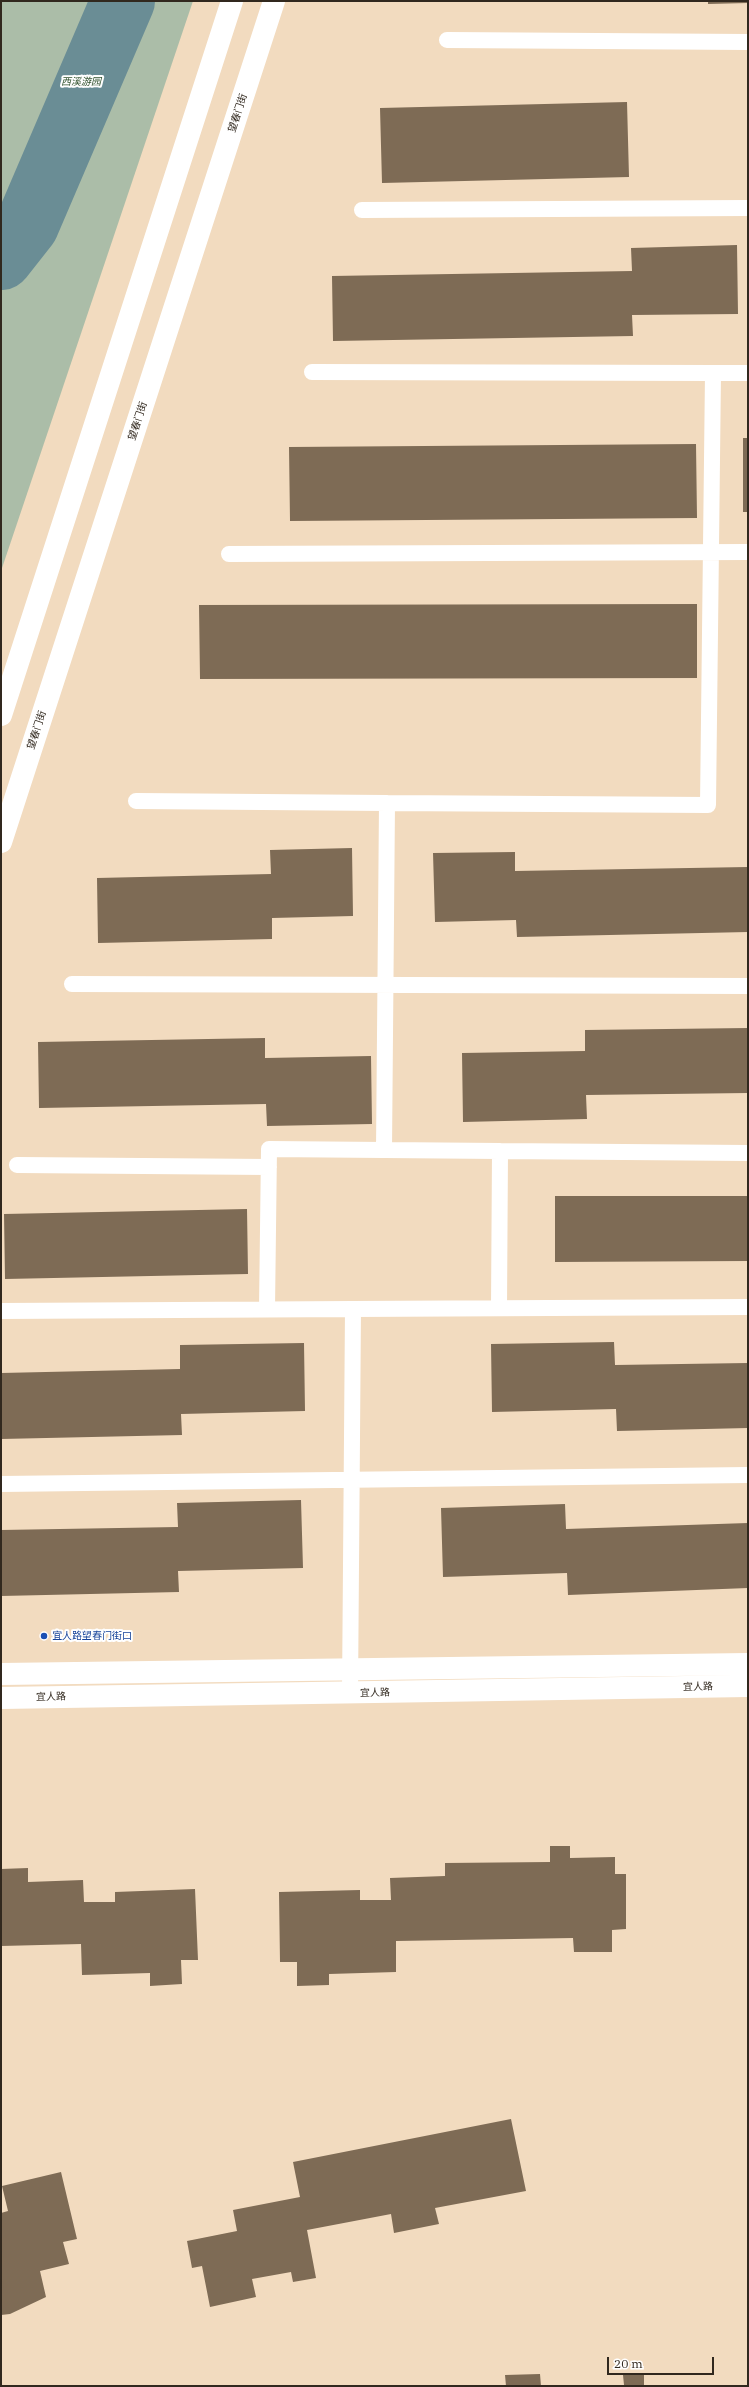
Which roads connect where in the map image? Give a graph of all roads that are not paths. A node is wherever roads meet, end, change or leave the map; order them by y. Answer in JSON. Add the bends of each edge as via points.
{"nodes":[{"id":1,"x":232,"y":1,"type":"edge"},
{"id":2,"x":274,"y":1,"type":"edge"},
{"id":3,"x":447,"y":40,"type":"dead end"},
{"id":4,"x":748,"y":42,"type":"edge"},
{"id":5,"x":748,"y":208,"type":"edge"},
{"id":6,"x":362,"y":210,"type":"dead end"},
{"id":7,"x":312,"y":372,"type":"dead end"},
{"id":8,"x":713,"y":373,"type":"junction"},
{"id":9,"x":748,"y":373,"type":"edge"},
{"id":10,"x":711,"y":552,"type":"junction"},
{"id":11,"x":748,"y":552,"type":"edge"},
{"id":12,"x":229,"y":554,"type":"dead end"},
{"id":13,"x":1,"y":715,"type":"edge"},
{"id":14,"x":136,"y":801,"type":"dead end"},
{"id":15,"x":387,"y":803,"type":"junction"},
{"id":16,"x":1,"y":842,"type":"edge"},
{"id":17,"x":72,"y":984,"type":"dead end"},
{"id":18,"x":386,"y":985,"type":"junction"},
{"id":19,"x":748,"y":986,"type":"edge"},
{"id":20,"x":384,"y":1150,"type":"junction"},
{"id":21,"x":500,"y":1151,"type":"junction"},
{"id":22,"x":748,"y":1152,"type":"edge"},
{"id":23,"x":17,"y":1165,"type":"dead end"},
{"id":24,"x":269,"y":1167,"type":"junction"},
{"id":25,"x":748,"y":1307,"type":"edge"},
{"id":26,"x":499,"y":1308,"type":"junction"},
{"id":27,"x":268,"y":1309,"type":"junction"},
{"id":28,"x":353,"y":1309,"type":"junction"},
{"id":29,"x":1,"y":1311,"type":"edge"},
{"id":30,"x":748,"y":1475,"type":"edge"},
{"id":31,"x":352,"y":1480,"type":"junction"},
{"id":32,"x":1,"y":1484,"type":"edge"},
{"id":33,"x":748,"y":1664,"type":"edge"},
{"id":34,"x":351,"y":1669,"type":"junction"},
{"id":35,"x":1,"y":1674,"type":"edge"},
{"id":36,"x":748,"y":1686,"type":"edge"},
{"id":37,"x":350,"y":1693,"type":"junction"},
{"id":38,"x":1,"y":1698,"type":"edge"}],
"edges":[{"from":1,"to":13,"type":"street"},
{"from":2,"to":16,"type":"street","name":"望春门街"},
{"from":3,"to":4,"type":"lane"},
{"from":5,"to":6,"type":"lane"},
{"from":7,"to":8,"type":"lane"},
{"from":8,"to":9,"type":"lane"},
{"from":8,"to":10,"type":"lane"},
{"from":10,"to":11,"type":"lane"},
{"from":10,"to":12,"type":"lane"},
{"from":10,"to":15,"type":"lane","via":[[708,805]]},
{"from":14,"to":15,"type":"lane"},
{"from":15,"to":18,"type":"lane"},
{"from":17,"to":18,"type":"lane"},
{"from":18,"to":19,"type":"lane"},
{"from":18,"to":20,"type":"lane"},
{"from":20,"to":21,"type":"lane"},
{"from":20,"to":24,"type":"lane","via":[[269,1149]]},
{"from":21,"to":22,"type":"lane"},
{"from":21,"to":26,"type":"lane"},
{"from":23,"to":24,"type":"lane"},
{"from":24,"to":27,"type":"lane"},
{"from":25,"to":26,"type":"lane"},
{"from":26,"to":28,"type":"lane"},
{"from":27,"to":28,"type":"lane"},
{"from":27,"to":29,"type":"lane"},
{"from":28,"to":31,"type":"lane"},
{"from":30,"to":31,"type":"lane"},
{"from":31,"to":32,"type":"lane"},
{"from":31,"to":34,"type":"lane"},
{"from":33,"to":34,"type":"street"},
{"from":34,"to":35,"type":"street"},
{"from":34,"to":37,"type":"lane"},
{"from":36,"to":37,"type":"street","name":"宜人路"},
{"from":37,"to":38,"type":"street","name":"宜人路"}]}
